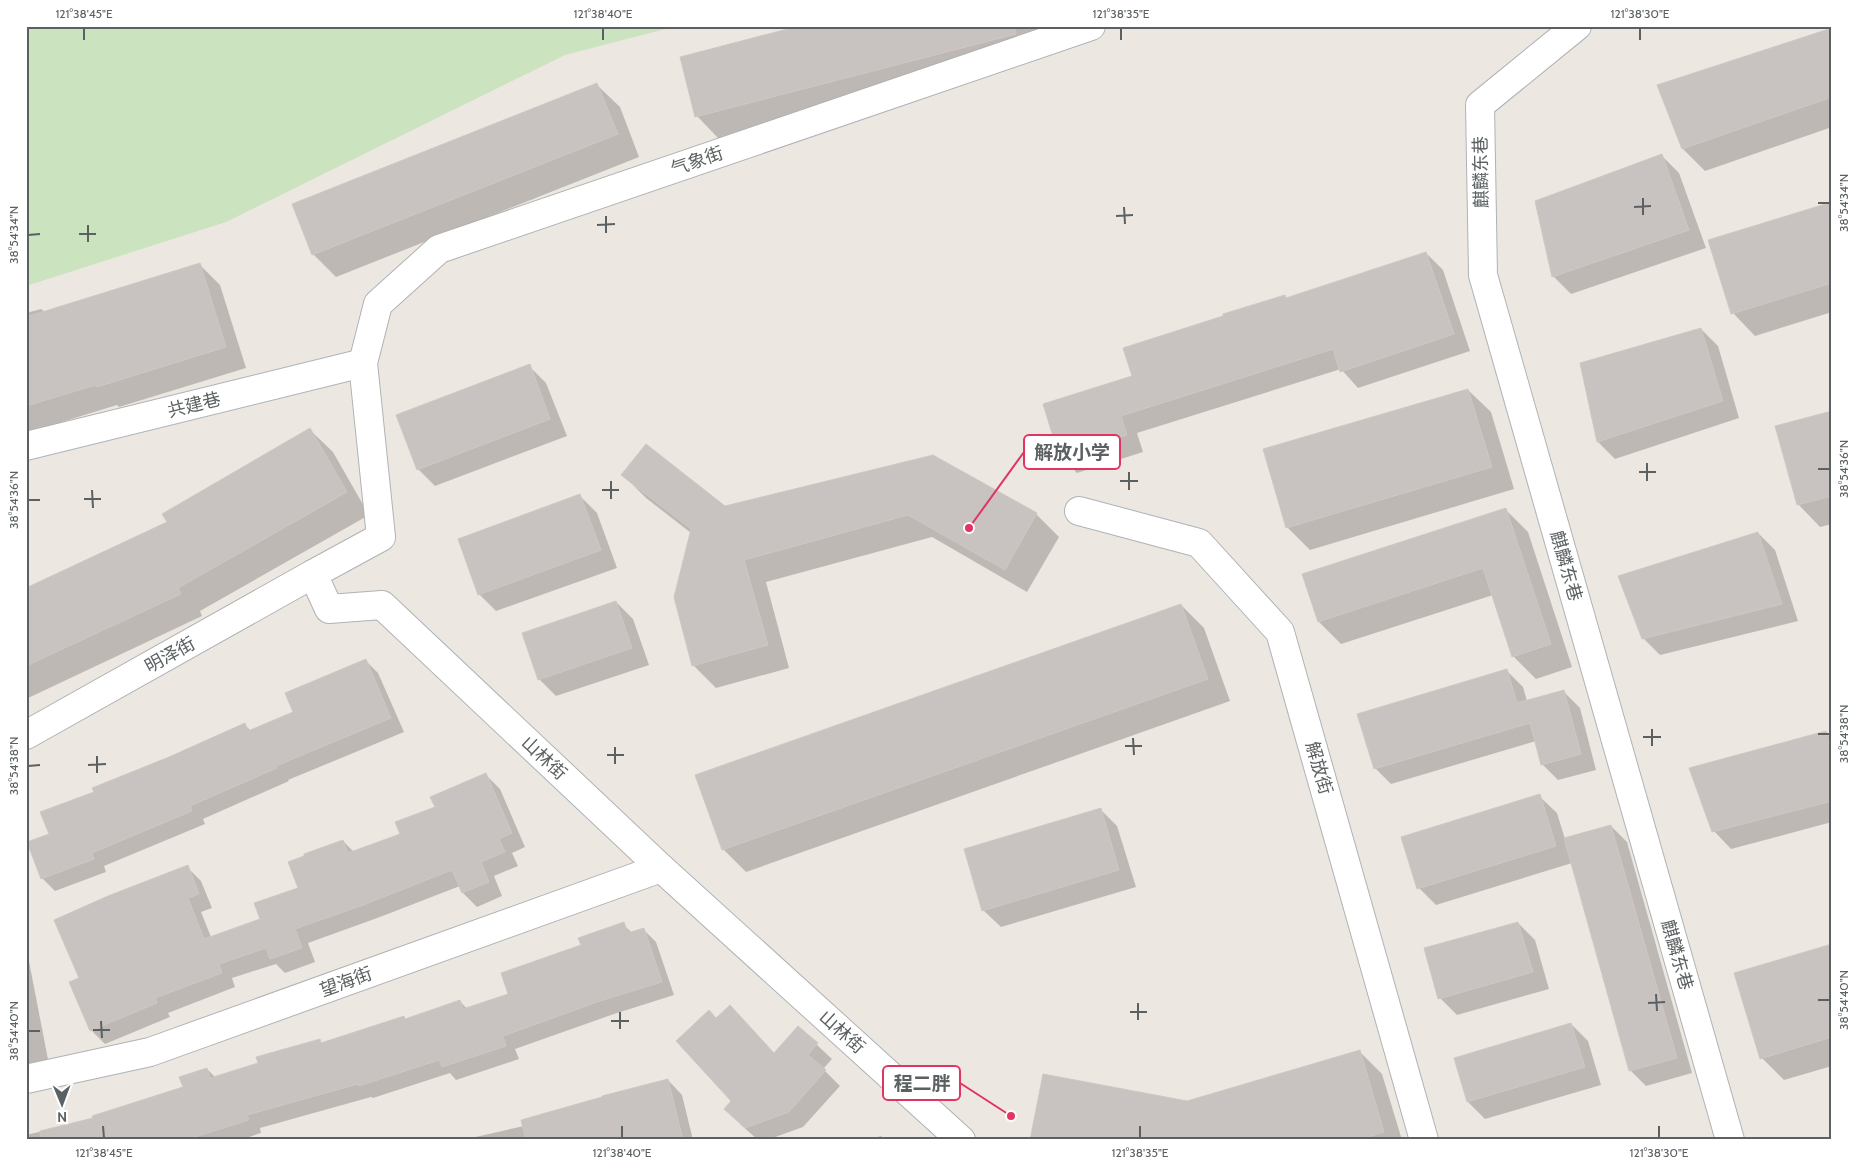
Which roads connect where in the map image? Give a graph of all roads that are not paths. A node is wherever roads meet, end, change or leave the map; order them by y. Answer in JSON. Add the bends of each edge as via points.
{"nodes":[{"id":1,"x":1091,"y":26,"type":"edge"},
{"id":2,"x":1577,"y":26,"type":"edge"},
{"id":3,"x":363,"y":363,"type":"junction"},
{"id":4,"x":26,"y":446,"type":"edge"},
{"id":5,"x":1079,"y":511,"type":"dead end"},
{"id":6,"x":313,"y":574,"type":"junction"},
{"id":7,"x":26,"y":735,"type":"edge"},
{"id":8,"x":661,"y":868,"type":"junction"},
{"id":9,"x":26,"y":1079,"type":"edge"},
{"id":10,"x":961,"y":1140,"type":"edge"},
{"id":11,"x":1424,"y":1140,"type":"edge"},
{"id":12,"x":1730,"y":1140,"type":"edge"}],
"edges":[{"from":1,"to":3,"type":"street","name":"气象街","via":[[439,249],[378,304]]},
{"from":2,"to":12,"type":"street","name":"麒麟东巷","via":[[1480,105],[1483,275]]},
{"from":3,"to":4,"type":"street","name":"共建巷"},
{"from":3,"to":6,"type":"street","via":[[381,537]]},
{"from":5,"to":11,"type":"street","name":"解放街","via":[[1199,543],[1280,632]]},
{"from":6,"to":7,"type":"street","name":"明泽街"},
{"from":6,"to":8,"type":"street","name":"山林街","via":[[329,609],[382,605]]},
{"from":8,"to":9,"type":"street","name":"望海街","via":[[150,1052]]},
{"from":8,"to":10,"type":"street","name":"山林街"}]}
